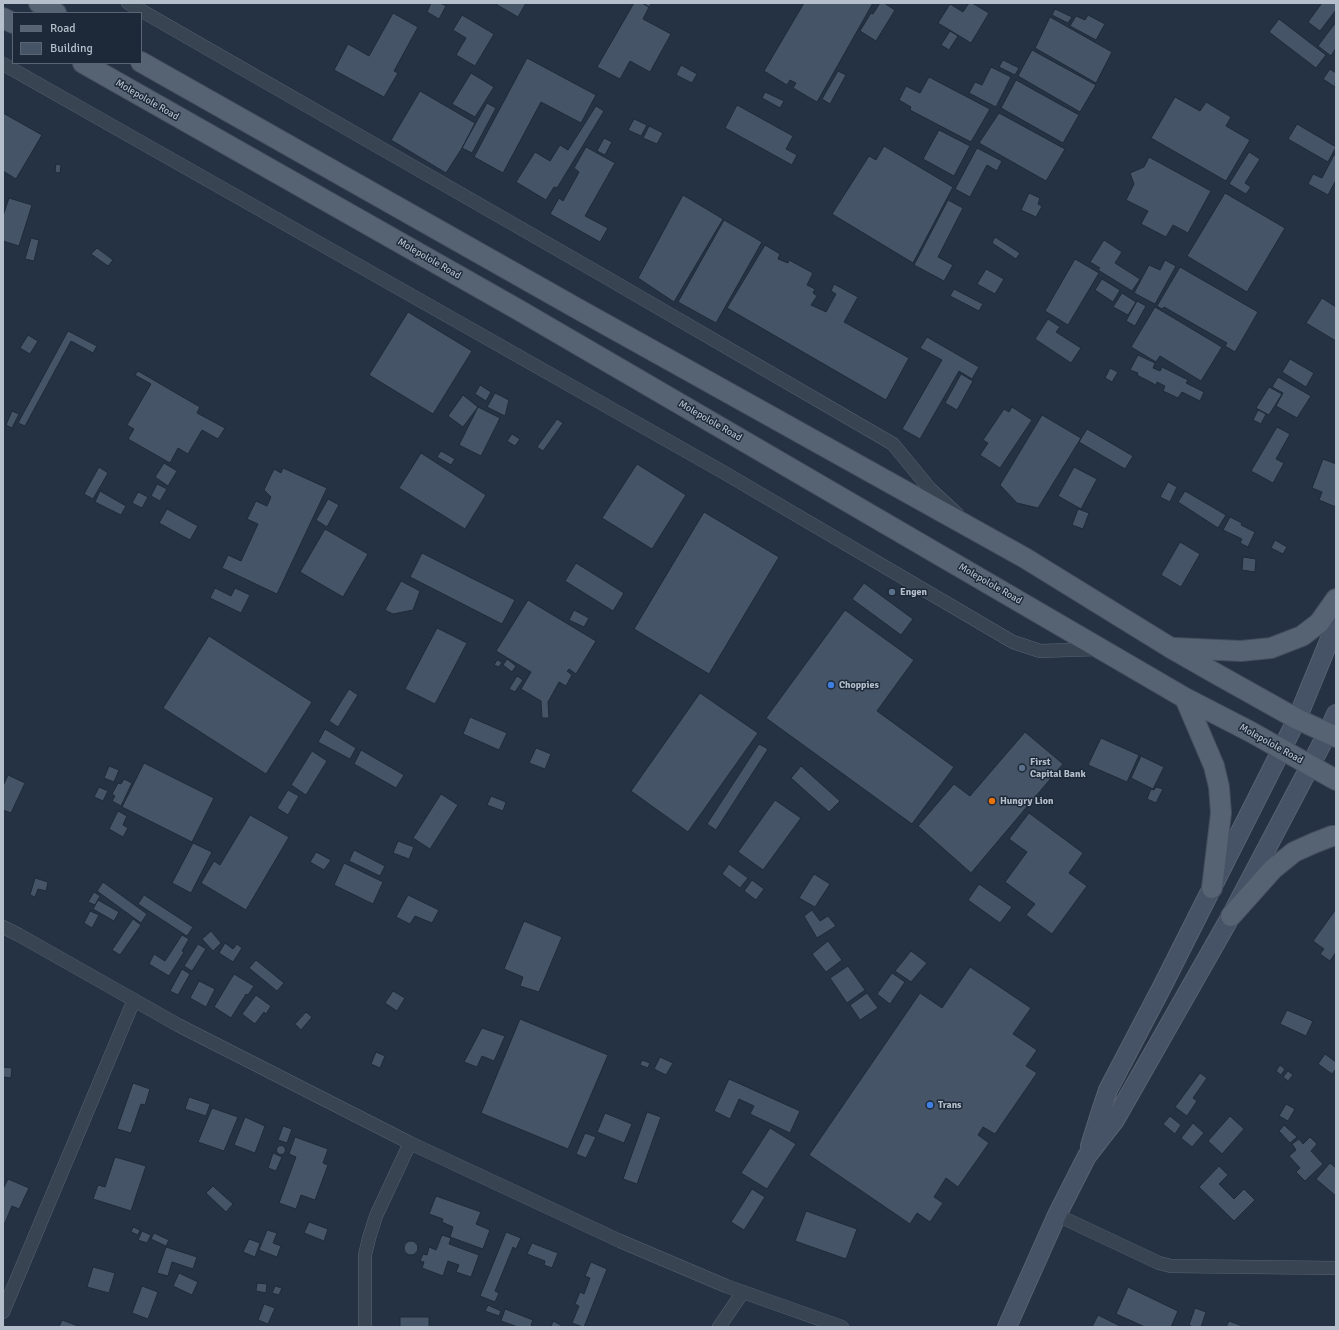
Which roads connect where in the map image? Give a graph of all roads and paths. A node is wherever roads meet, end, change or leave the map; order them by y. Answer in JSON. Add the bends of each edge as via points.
{"nodes":[{"id":1,"x":39,"y":3,"type":"edge"},
{"id":2,"x":128,"y":3,"type":"edge"},
{"id":3,"x":54,"y":12,"type":"edge"},
{"id":4,"x":3,"y":18,"type":"edge"},
{"id":5,"x":12,"y":22,"type":"edge"},
{"id":6,"x":142,"y":63,"type":"edge"},
{"id":7,"x":3,"y":64,"type":"edge"},
{"id":8,"x":85,"y":64,"type":"edge"},
{"id":9,"x":972,"y":528,"type":"junction"},
{"id":10,"x":1336,"y":599,"type":"edge"},
{"id":11,"x":1336,"y":624,"type":"edge"},
{"id":12,"x":1171,"y":648,"type":"junction"},
{"id":13,"x":1100,"y":649,"type":"junction"},
{"id":14,"x":1185,"y":698,"type":"junction"},
{"id":15,"x":1336,"y":714,"type":"edge"},
{"id":16,"x":1298,"y":719,"type":"junction"},
{"id":17,"x":1332,"y":735,"type":"edge"},
{"id":18,"x":1282,"y":750,"type":"junction"},
{"id":19,"x":1310,"y":766,"type":"junction"},
{"id":20,"x":1336,"y":780,"type":"edge"},
{"id":21,"x":1336,"y":836,"type":"edge"},
{"id":22,"x":1212,"y":888,"type":"junction"},
{"id":23,"x":1231,"y":916,"type":"junction"},
{"id":24,"x":3,"y":927,"type":"edge"},
{"id":25,"x":3,"y":933,"type":"edge"},
{"id":26,"x":19,"y":935,"type":"junction"},
{"id":27,"x":134,"y":1000,"type":"junction"},
{"id":28,"x":410,"y":1143,"type":"junction"},
{"id":29,"x":1088,"y":1156,"type":"junction"},
{"id":30,"x":1057,"y":1214,"type":"junction"},
{"id":31,"x":1336,"y":1268,"type":"edge"},
{"id":32,"x":743,"y":1292,"type":"junction"},
{"id":33,"x":3,"y":1312,"type":"edge"},
{"id":34,"x":365,"y":1327,"type":"edge"},
{"id":35,"x":719,"y":1327,"type":"edge"},
{"id":36,"x":842,"y":1327,"type":"edge"},
{"id":37,"x":1007,"y":1327,"type":"edge"}],
"edges":[{"from":1,"to":3,"type":"main road"},
{"from":2,"to":9,"type":"street","via":[[893,444],[930,488]]},
{"from":4,"to":5,"type":"main road"},
{"from":6,"to":9,"type":"main road"},
{"from":7,"to":13,"type":"street","via":[[716,469],[1013,642],[1040,651]]},
{"from":8,"to":13,"type":"main road","name":"Molepolole Road","via":[[517,309]]},
{"from":9,"to":12,"type":"main road"},
{"from":10,"to":12,"type":"main road","via":[[1319,623],[1302,636],[1271,648],[1242,651]]},
{"from":11,"to":16,"type":"main road"},
{"from":12,"to":16,"type":"main road"},
{"from":13,"to":14,"type":"main road","name":"Molepolole Road"},
{"from":14,"to":18,"type":"main road","name":"Molepolole Road"},
{"from":14,"to":22,"type":"main road","via":[[1214,766],[1219,787],[1221,813]]},
{"from":15,"to":17,"type":"main road"},
{"from":16,"to":17,"type":"main road"},
{"from":16,"to":18,"type":"main road"},
{"from":17,"to":19,"type":"main road"},
{"from":18,"to":19,"type":"main road","name":"Molepolole Road"},
{"from":18,"to":22,"type":"main road"},
{"from":19,"to":20,"type":"main road","name":"Molepolole Road"},
{"from":19,"to":23,"type":"main road"},
{"from":21,"to":23,"type":"main road","via":[[1294,852],[1273,869]]},
{"from":22,"to":29,"type":"main road","via":[[1108,1090]]},
{"from":23,"to":29,"type":"main road","via":[[1115,1120]]},
{"from":24,"to":26,"type":"street"},
{"from":25,"to":26,"type":"street"},
{"from":26,"to":27,"type":"street"},
{"from":27,"to":28,"type":"street"},
{"from":27,"to":33,"type":"street"},
{"from":28,"to":32,"type":"street","via":[[620,1241]]},
{"from":28,"to":34,"type":"street","via":[[376,1216],[369,1238],[365,1255]]},
{"from":29,"to":30,"type":"main road"},
{"from":30,"to":31,"type":"street","via":[[1159,1263],[1171,1266]]},
{"from":30,"to":37,"type":"main road"},
{"from":32,"to":35,"type":"street"},
{"from":32,"to":36,"type":"street"}]}
